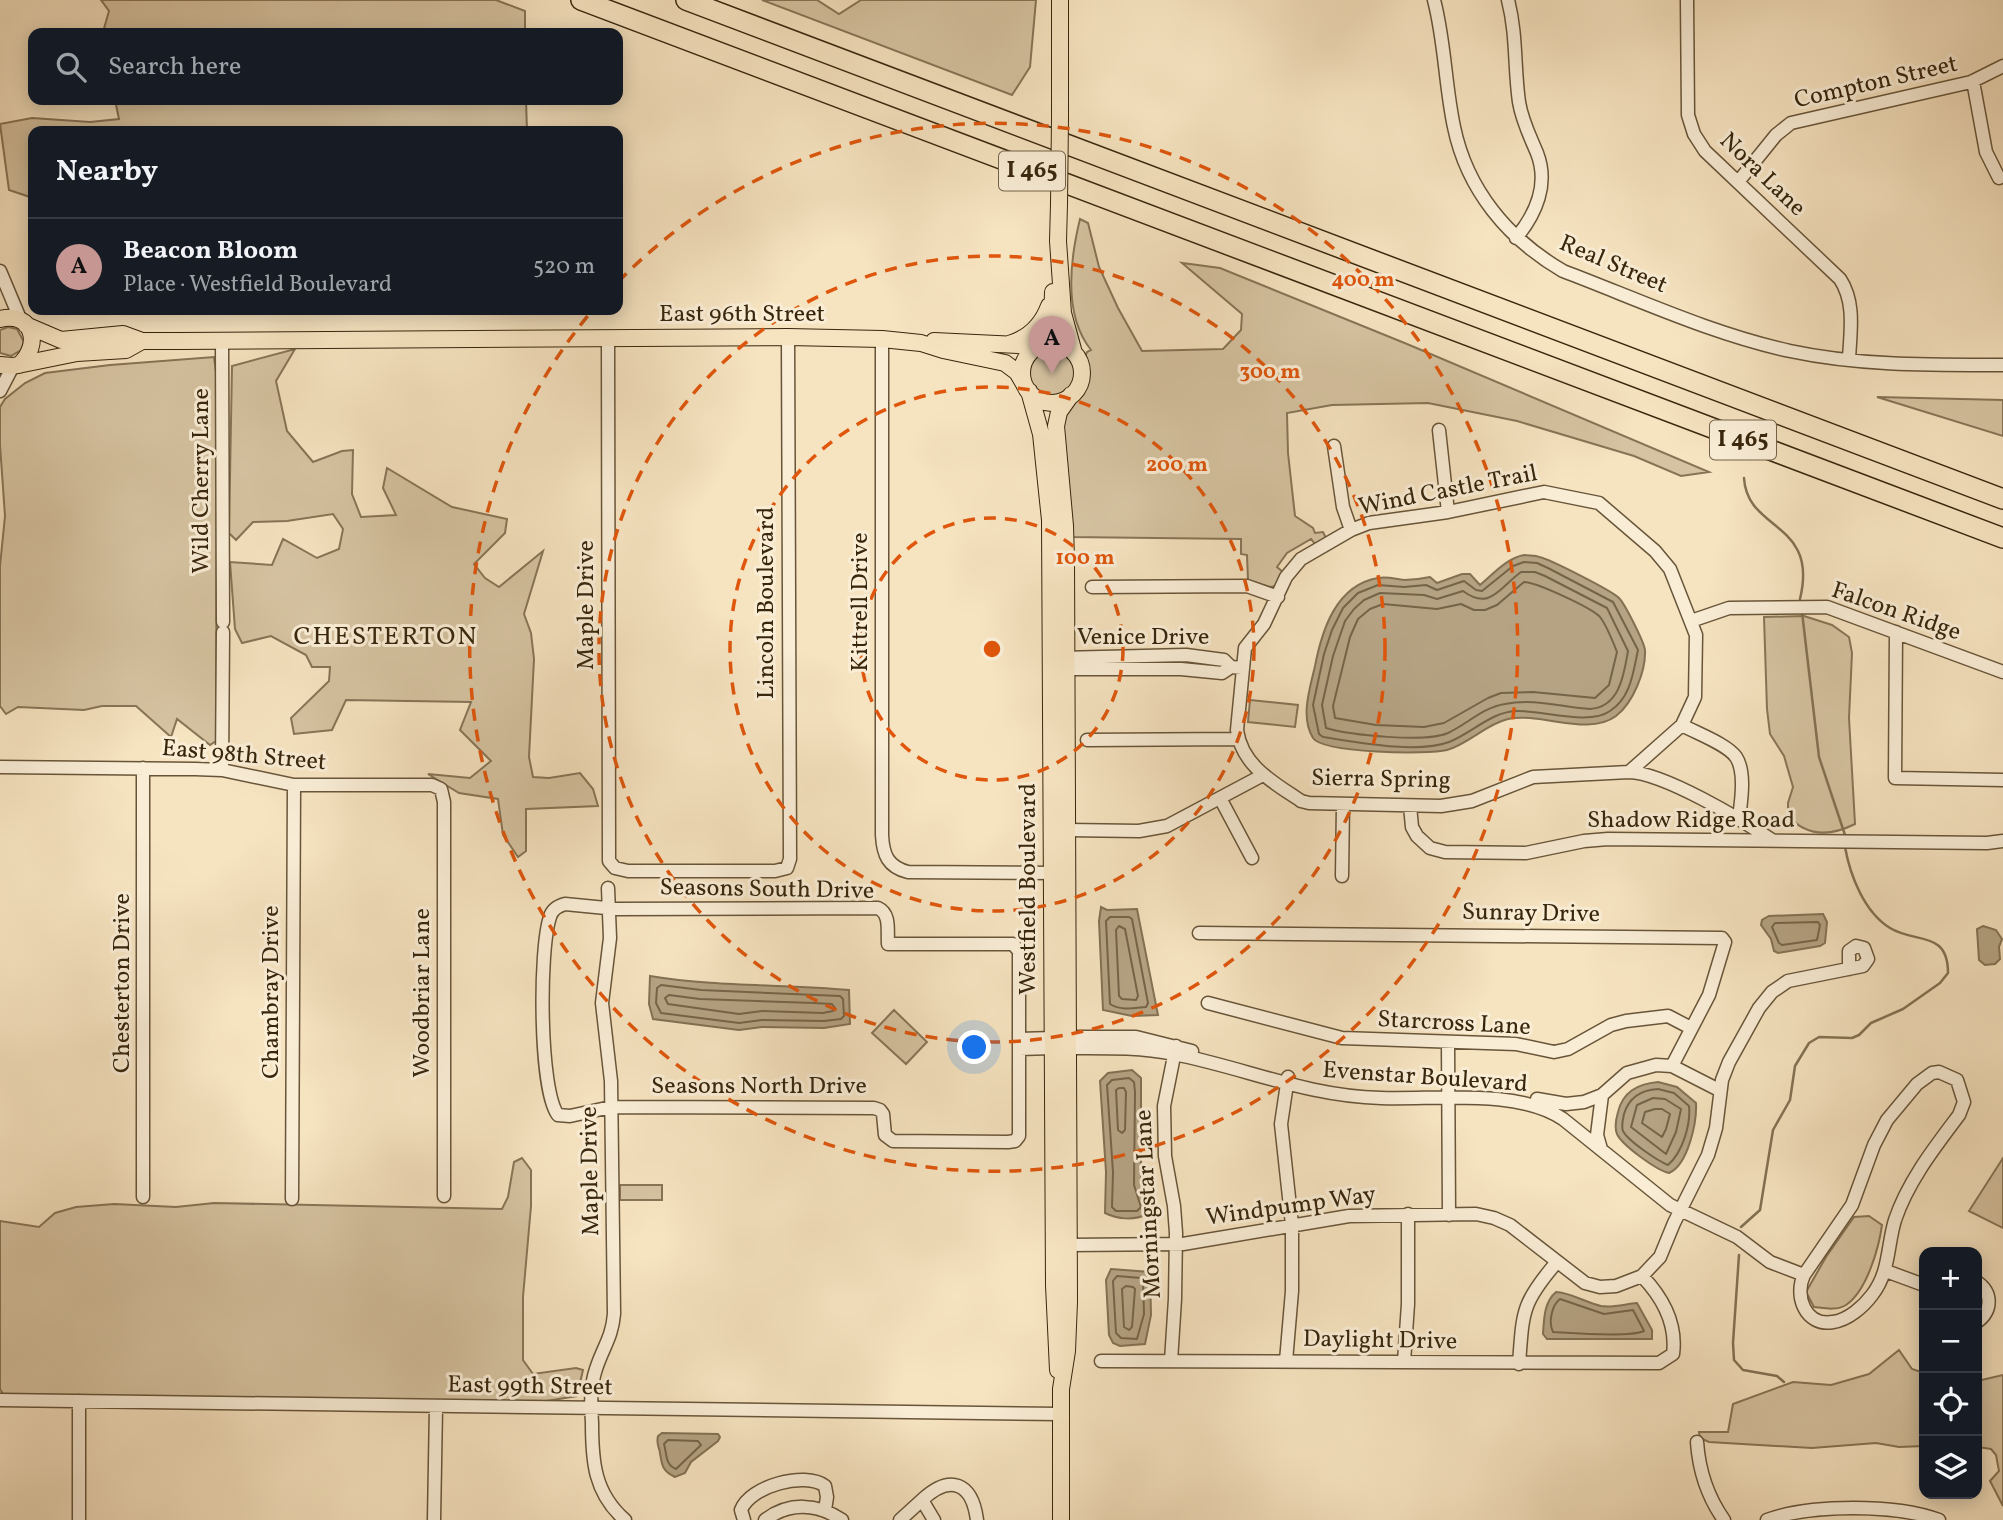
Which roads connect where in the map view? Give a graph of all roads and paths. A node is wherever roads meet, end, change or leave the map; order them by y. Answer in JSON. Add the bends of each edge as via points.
{"nodes":[{"id":1,"x":581,"y":0,"type":"edge"},
{"id":2,"x":686,"y":0,"type":"edge"},
{"id":3,"x":1060,"y":0,"type":"edge"},
{"id":4,"x":1434,"y":0,"type":"edge"},
{"id":5,"x":1508,"y":0,"type":"edge"},
{"id":6,"x":1687,"y":0,"type":"edge"},
{"id":7,"x":2003,"y":66,"type":"edge"},
{"id":8,"x":1973,"y":81,"type":"junction"},
{"id":9,"x":1998,"y":178,"type":"dead end"},
{"id":10,"x":1738,"y":182,"type":"junction"},
{"id":11,"x":1517,"y":238,"type":"junction"},
{"id":12,"x":1058,"y":241,"type":"junction"},
{"id":13,"x":0,"y":272,"type":"edge"},
{"id":14,"x":0,"y":296,"type":"edge"},
{"id":15,"x":1053,"y":297,"type":"junction"},
{"id":16,"x":0,"y":319,"type":"edge"},
{"id":17,"x":24,"y":323,"type":"junction"},
{"id":18,"x":788,"y":337,"type":"junction"},
{"id":19,"x":608,"y":339,"type":"junction"},
{"id":20,"x":882,"y":339,"type":"junction"},
{"id":21,"x":142,"y":341,"type":"junction"},
{"id":22,"x":222,"y":341,"type":"junction"},
{"id":23,"x":921,"y":343,"type":"junction"},
{"id":24,"x":1004,"y":346,"type":"junction"},
{"id":25,"x":1039,"y":346,"type":"junction"},
{"id":26,"x":1075,"y":354,"type":"junction"},
{"id":27,"x":1849,"y":360,"type":"junction"},
{"id":28,"x":11,"y":365,"type":"edge"},
{"id":29,"x":2003,"y":365,"type":"edge"},
{"id":30,"x":1027,"y":388,"type":"junction"},
{"id":31,"x":0,"y":391,"type":"edge"},
{"id":32,"x":1071,"y":395,"type":"junction"},
{"id":33,"x":1439,"y":430,"type":"dead end"},
{"id":34,"x":1334,"y":446,"type":"dead end"},
{"id":35,"x":2003,"y":499,"type":"edge"},
{"id":36,"x":1448,"y":512,"type":"junction"},
{"id":37,"x":1351,"y":530,"type":"junction"},
{"id":38,"x":2003,"y":538,"type":"edge"},
{"id":39,"x":1092,"y":587,"type":"dead end"},
{"id":40,"x":1278,"y":597,"type":"junction"},
{"id":41,"x":1691,"y":621,"type":"junction"},
{"id":42,"x":1896,"y":632,"type":"junction"},
{"id":43,"x":1059,"y":664,"type":"junction"},
{"id":44,"x":1237,"y":667,"type":"junction"},
{"id":45,"x":2003,"y":672,"type":"edge"},
{"id":46,"x":1682,"y":725,"type":"junction"},
{"id":47,"x":1238,"y":739,"type":"junction"},
{"id":48,"x":1087,"y":740,"type":"dead end"},
{"id":49,"x":0,"y":767,"type":"edge"},
{"id":50,"x":144,"y":768,"type":"junction"},
{"id":51,"x":222,"y":770,"type":"junction"},
{"id":52,"x":1629,"y":772,"type":"junction"},
{"id":53,"x":1262,"y":775,"type":"junction"},
{"id":54,"x":2003,"y":780,"type":"edge"},
{"id":55,"x":294,"y":785,"type":"junction"},
{"id":56,"x":441,"y":789,"type":"joint"},
{"id":57,"x":1220,"y":799,"type":"junction"},
{"id":58,"x":1343,"y":805,"type":"junction"},
{"id":59,"x":1410,"y":806,"type":"junction"},
{"id":60,"x":1739,"y":818,"type":"junction"},
{"id":61,"x":1067,"y":830,"type":"junction"},
{"id":62,"x":1773,"y":840,"type":"junction"},
{"id":63,"x":2003,"y":841,"type":"edge"},
{"id":64,"x":1252,"y":858,"type":"dead end"},
{"id":65,"x":615,"y":868,"type":"joint"},
{"id":66,"x":1060,"y":873,"type":"junction"},
{"id":67,"x":1342,"y":876,"type":"dead end"},
{"id":68,"x":608,"y":888,"type":"dead end"},
{"id":69,"x":608,"y":909,"type":"junction"},
{"id":70,"x":1199,"y":933,"type":"dead end"},
{"id":71,"x":1849,"y":969,"type":"dead end"},
{"id":72,"x":1208,"y":1003,"type":"dead end"},
{"id":73,"x":1691,"y":1028,"type":"junction"},
{"id":74,"x":1061,"y":1043,"type":"junction"},
{"id":75,"x":1448,"y":1043,"type":"junction"},
{"id":76,"x":1019,"y":1044,"type":"junction"},
{"id":77,"x":1175,"y":1050,"type":"junction"},
{"id":78,"x":1672,"y":1066,"type":"junction"},
{"id":79,"x":1287,"y":1081,"type":"junction"},
{"id":80,"x":1719,"y":1090,"type":"junction"},
{"id":81,"x":1449,"y":1094,"type":"junction"},
{"id":82,"x":1602,"y":1095,"type":"junction"},
{"id":83,"x":611,"y":1107,"type":"junction"},
{"id":84,"x":1601,"y":1149,"type":"junction"},
{"id":85,"x":444,"y":1196,"type":"dead end"},
{"id":86,"x":143,"y":1198,"type":"dead end"},
{"id":87,"x":292,"y":1199,"type":"dead end"},
{"id":88,"x":1680,"y":1211,"type":"junction"},
{"id":89,"x":1408,"y":1214,"type":"junction"},
{"id":90,"x":1450,"y":1214,"type":"junction"},
{"id":91,"x":1292,"y":1225,"type":"junction"},
{"id":92,"x":1176,"y":1244,"type":"junction"},
{"id":93,"x":1068,"y":1245,"type":"junction"},
{"id":94,"x":1556,"y":1263,"type":"junction"},
{"id":95,"x":1886,"y":1271,"type":"junction"},
{"id":96,"x":1804,"y":1275,"type":"junction"},
{"id":97,"x":1642,"y":1276,"type":"junction"},
{"id":98,"x":1919,"y":1283,"type":"edge"},
{"id":99,"x":1982,"y":1286,"type":"edge"},
{"id":100,"x":1982,"y":1318,"type":"edge"},
{"id":101,"x":1101,"y":1361,"type":"dead end"},
{"id":102,"x":1171,"y":1361,"type":"junction"},
{"id":103,"x":1286,"y":1361,"type":"junction"},
{"id":104,"x":1404,"y":1362,"type":"junction"},
{"id":105,"x":1519,"y":1364,"type":"junction"},
{"id":106,"x":1061,"y":1389,"type":"junction"},
{"id":107,"x":0,"y":1400,"type":"edge"},
{"id":108,"x":79,"y":1401,"type":"junction"},
{"id":109,"x":436,"y":1407,"type":"junction"},
{"id":110,"x":591,"y":1408,"type":"junction"},
{"id":111,"x":1060,"y":1414,"type":"junction"},
{"id":112,"x":1697,"y":1442,"type":"dead end"},
{"id":113,"x":922,"y":1500,"type":"junction"},
{"id":114,"x":825,"y":1510,"type":"junction"},
{"id":115,"x":611,"y":1516,"type":"edge"},
{"id":116,"x":79,"y":1520,"type":"edge"},
{"id":117,"x":434,"y":1520,"type":"edge"},
{"id":118,"x":625,"y":1520,"type":"edge"},
{"id":119,"x":744,"y":1520,"type":"edge"},
{"id":120,"x":765,"y":1520,"type":"edge"},
{"id":121,"x":842,"y":1520,"type":"edge"},
{"id":122,"x":900,"y":1520,"type":"edge"},
{"id":123,"x":934,"y":1520,"type":"edge"},
{"id":124,"x":977,"y":1520,"type":"edge"},
{"id":125,"x":1061,"y":1520,"type":"edge"},
{"id":126,"x":1724,"y":1520,"type":"edge"},
{"id":127,"x":1767,"y":1520,"type":"edge"},
{"id":128,"x":1939,"y":1520,"type":"edge"}],
"edges":[{"from":1,"to":38,"type":"highway","number":"I 465"},
{"from":2,"to":35,"type":"highway","number":"I 465"},
{"from":3,"to":12,"type":"main road","bridge":true},
{"from":4,"to":11,"type":"street","name":"Real Street","via":[[1454,129],[1465,165],[1482,197]]},
{"from":5,"to":11,"type":"street","via":[[1523,123],[1541,171],[1537,205]]},
{"from":6,"to":10,"type":"street","name":"Nora Lane","via":[[1691,127],[1702,148]]},
{"from":7,"to":8,"type":"street","name":"Compton Street"},
{"from":8,"to":9,"type":"street","via":[[1986,152]]},
{"from":8,"to":10,"type":"street","name":"Compton Street","via":[[1791,123]]},
{"from":10,"to":27,"type":"street","name":"Nora Lane","via":[[1844,285],[1851,308]]},
{"from":11,"to":27,"type":"street","name":"Real Street","via":[[1563,271],[1744,338]]},
{"from":12,"to":15,"type":"main road"},
{"from":12,"to":26,"type":"main road","via":[[1063,313]]},
{"from":13,"to":14,"type":"street"},
{"from":13,"to":17,"type":"street"},
{"from":15,"to":24,"type":"main road","via":[[1037,327]]},
{"from":15,"to":25,"type":"main road","via":[[1050,329]]},
{"from":16,"to":17,"type":"main road","name":"East 96th Street"},
{"from":17,"to":21,"type":"main road","name":"East 96th Street","via":[[61,340],[123,334]]},
{"from":17,"to":28,"type":"main road","via":[[33,346],[27,358]]},
{"from":18,"to":19,"type":"main road","name":"East 96th Street"},
{"from":18,"to":20,"type":"main road","name":"East 96th Street"},
{"from":18,"to":65,"type":"street","name":"Lincoln Boulevard","via":[[787,869]]},
{"from":19,"to":22,"type":"main road","name":"East 96th Street"},
{"from":19,"to":65,"type":"street","name":"Maple Drive","via":[[608,852]]},
{"from":20,"to":23,"type":"main road","name":"East 96th Street"},
{"from":20,"to":66,"type":"street","name":"Kittrell Drive","via":[[884,853],[891,864],[908,872]]},
{"from":21,"to":22,"type":"main road","name":"East 96th Street"},
{"from":21,"to":28,"type":"main road","name":"East 96th Street","via":[[126,349]]},
{"from":22,"to":51,"type":"street","name":"Wild Cherry Lane"},
{"from":23,"to":24,"type":"main road","name":"East 96th Street","via":[[943,340]]},
{"from":23,"to":30,"type":"main road","name":"East 96th Street","via":[[1005,363]]},
{"from":24,"to":25,"type":"main road","name":"East 96th Street"},
{"from":25,"to":26,"type":"main road","via":[[1059,344]]},
{"from":25,"to":30,"type":"main road","via":[[1024,363]]},
{"from":26,"to":32,"type":"main road","via":[[1081,377]]},
{"from":27,"to":29,"type":"street"},
{"from":28,"to":31,"type":"street"},
{"from":30,"to":32,"type":"main road","via":[[1047,402]]},
{"from":30,"to":43,"type":"main road","name":"Westfield Boulevard","via":[[1041,434]]},
{"from":32,"to":43,"type":"main road","name":"Westfield Boulevard","via":[[1056,426],[1065,526]]},
{"from":33,"to":36,"type":"street"},
{"from":34,"to":37,"type":"street"},
{"from":36,"to":37,"type":"street","name":"Wind Castle Trail","via":[[1369,523]]},
{"from":36,"to":41,"type":"street","name":"Wind Castle Trail","via":[[1544,492],[1598,503],[1663,560]]},
{"from":37,"to":40,"type":"street","name":"Wind Castle Trail","via":[[1296,564]]},
{"from":39,"to":40,"type":"street","via":[[1244,586]]},
{"from":40,"to":44,"type":"street","name":"Wind Castle Trail"},
{"from":41,"to":42,"type":"street","name":"Falcon Ridge","via":[[1729,608],[1818,606]]},
{"from":41,"to":46,"type":"street","name":"Wind Castle Trail","via":[[1698,658],[1695,697]]},
{"from":42,"to":45,"type":"street","name":"Falcon Ridge"},
{"from":42,"to":54,"type":"street","via":[[1895,778]]},
{"from":43,"to":44,"type":"street","name":"Venice Drive","via":[[1222,673]]},
{"from":43,"to":61,"type":"main road","name":"Westfield Boulevard"},
{"from":43,"to":66,"type":"main road","name":"Westfield Boulevard"},
{"from":44,"to":47,"type":"street"},
{"from":46,"to":52,"type":"street"},
{"from":46,"to":60,"type":"street","via":[[1736,758],[1741,780]]},
{"from":47,"to":48,"type":"street"},
{"from":47,"to":53,"type":"street","name":"Sierra Spring"},
{"from":49,"to":50,"type":"street","name":"East 98th Street"},
{"from":50,"to":51,"type":"street","name":"East 98th Street"},
{"from":50,"to":86,"type":"street","name":"Chesterton Drive"},
{"from":51,"to":55,"type":"street","name":"East 98th Street"},
{"from":52,"to":59,"type":"street","name":"Sierra Spring","via":[[1542,776],[1472,801]]},
{"from":52,"to":60,"type":"street","name":"Sierra Spring","via":[[1651,775]]},
{"from":53,"to":57,"type":"street"},
{"from":53,"to":58,"type":"street","name":"Sierra Spring","via":[[1301,800]]},
{"from":55,"to":56,"type":"street","name":"East 98th Street","via":[[432,785]]},
{"from":55,"to":87,"type":"street","name":"Chambray Drive"},
{"from":56,"to":85,"type":"street","name":"Woodbriar Lane"},
{"from":57,"to":61,"type":"street","via":[[1163,827]]},
{"from":57,"to":64,"type":"street"},
{"from":58,"to":59,"type":"street","name":"Sierra Spring"},
{"from":58,"to":67,"type":"street"},
{"from":59,"to":62,"type":"street","name":"Shadow Ridge Road","via":[[1417,836],[1430,848],[1445,852],[1526,853],[1608,839]]},
{"from":60,"to":62,"type":"street","name":"Sierra Spring"},
{"from":61,"to":66,"type":"main road","name":"Westfield Boulevard"},
{"from":62,"to":63,"type":"street","name":"Shadow Ridge Road"},
{"from":66,"to":74,"type":"main road","name":"Westfield Boulevard"},
{"from":68,"to":69,"type":"street","name":"Maple Drive"},
{"from":69,"to":76,"type":"street","name":"Seasons South Drive","via":[[878,908],[887,917],[888,944],[1013,944],[1019,951]]},
{"from":69,"to":83,"type":"street","name":"Maple Drive","via":[[610,938],[602,1003]]},
{"from":69,"to":83,"type":"street","via":[[565,904],[550,916],[543,959],[543,1007],[553,1107],[558,1115]]},
{"from":70,"to":73,"type":"street","name":"Sunray Drive","via":[[1722,938],[1725,942],[1713,984]]},
{"from":71,"to":80,"type":"street","via":[[1797,978],[1772,992],[1735,1050]]},
{"from":72,"to":75,"type":"street","name":"Starcross Lane","via":[[1342,1038]]},
{"from":73,"to":75,"type":"street","name":"Starcross Lane","via":[[1668,1016],[1626,1021],[1554,1052],[1516,1044]]},
{"from":73,"to":78,"type":"street","name":"Sunray Drive"},
{"from":74,"to":76,"type":"street","name":"Evenstar Boulevard"},
{"from":74,"to":77,"type":"street","name":"Evenstar Boulevard"},
{"from":74,"to":93,"type":"main road","name":"Westfield Boulevard"},
{"from":74,"to":106,"type":"main road","name":"Westfield Boulevard","via":[[1054,1309]]},
{"from":75,"to":81,"type":"street"},
{"from":76,"to":83,"type":"street","name":"Seasons North Drive","via":[[1019,1136],[1015,1141],[893,1141],[885,1135],[883,1114],[874,1108]]},
{"from":77,"to":79,"type":"street","name":"Evenstar Boulevard"},
{"from":77,"to":92,"type":"street","name":"Morningstar Lane","via":[[1164,1106]]},
{"from":78,"to":80,"type":"street"},
{"from":78,"to":82,"type":"street","name":"Evenstar Boulevard","via":[[1638,1069]]},
{"from":79,"to":81,"type":"street","name":"Evenstar Boulevard"},
{"from":79,"to":91,"type":"street","via":[[1281,1135]]},
{"from":80,"to":88,"type":"street","via":[[1713,1143]]},
{"from":81,"to":82,"type":"street","name":"Evenstar Boulevard","via":[[1494,1090],[1566,1104]]},
{"from":81,"to":84,"type":"street","name":"Evenstar Boulevard","via":[[1549,1111]]},
{"from":81,"to":90,"type":"street"},
{"from":82,"to":84,"type":"street","via":[[1597,1135]]},
{"from":83,"to":110,"type":"street","name":"Maple Drive","via":[[614,1314],[612,1333],[595,1370]]},
{"from":84,"to":88,"type":"street","name":"Evenstar Boulevard"},
{"from":88,"to":96,"type":"street","name":"Evenstar Boulevard","via":[[1737,1237],[1770,1262]]},
{"from":88,"to":97,"type":"street","via":[[1660,1257]]},
{"from":89,"to":90,"type":"street","name":"Windpump Way"},
{"from":89,"to":91,"type":"street","name":"Windpump Way","via":[[1349,1216]]},
{"from":89,"to":104,"type":"street"},
{"from":90,"to":94,"type":"street","name":"Windpump Way","via":[[1502,1221]]},
{"from":91,"to":92,"type":"street","name":"Windpump Way"},
{"from":91,"to":103,"type":"street"},
{"from":92,"to":93,"type":"street","name":"Windpump Way"},
{"from":92,"to":102,"type":"street","name":"Morningstar Lane"},
{"from":93,"to":106,"type":"main road","name":"Westfield Boulevard","via":[[1067,1351]]},
{"from":94,"to":97,"type":"street","name":"Windpump Way","via":[[1578,1279],[1600,1287]]},
{"from":94,"to":105,"type":"street","via":[[1525,1306]]},
{"from":95,"to":96,"type":"street","via":[[1867,1301],[1831,1323],[1816,1320],[1801,1304]]},
{"from":95,"to":96,"type":"street","via":[[1895,1222],[1910,1185],[1964,1102],[1957,1080],[1946,1073],[1932,1073],[1917,1084],[1887,1120],[1853,1205]]},
{"from":95,"to":98,"type":"street"},
{"from":97,"to":105,"type":"street","name":"Daylight Drive","via":[[1669,1314],[1675,1340],[1664,1367]]},
{"from":99,"to":100,"type":"street","via":[[1989,1302]]},
{"from":101,"to":102,"type":"street","name":"Daylight Drive"},
{"from":102,"to":103,"type":"street","name":"Daylight Drive"},
{"from":103,"to":104,"type":"street","name":"Daylight Drive"},
{"from":104,"to":105,"type":"street","name":"Daylight Drive"},
{"from":106,"to":111,"type":"main road","name":"Westfield Boulevard"},
{"from":107,"to":108,"type":"street","name":"East 99th Street"},
{"from":108,"to":109,"type":"street","name":"East 99th Street"},
{"from":108,"to":116,"type":"street"},
{"from":109,"to":110,"type":"street","name":"East 99th Street"},
{"from":109,"to":117,"type":"street"},
{"from":110,"to":111,"type":"street","name":"East 99th Street"},
{"from":110,"to":115,"type":"street","name":"Maple Drive","via":[[594,1469]]},
{"from":111,"to":125,"type":"main road","name":"Westfield Boulevard"},
{"from":112,"to":126,"type":"street","via":[[1702,1478]]},
{"from":113,"to":122,"type":"street"},
{"from":113,"to":123,"type":"street"},
{"from":113,"to":124,"type":"street","via":[[944,1485],[958,1486],[971,1497]]},
{"from":114,"to":119,"type":"street","via":[[825,1486],[812,1480],[793,1481],[765,1489],[745,1502],[741,1510]]},
{"from":114,"to":120,"type":"street","via":[[799,1506]]},
{"from":114,"to":121,"type":"street"},
{"from":115,"to":118,"type":"street","name":"Maple Drive"},
{"from":127,"to":128,"type":"street","via":[[1807,1510],[1848,1509],[1910,1512]]}]}
